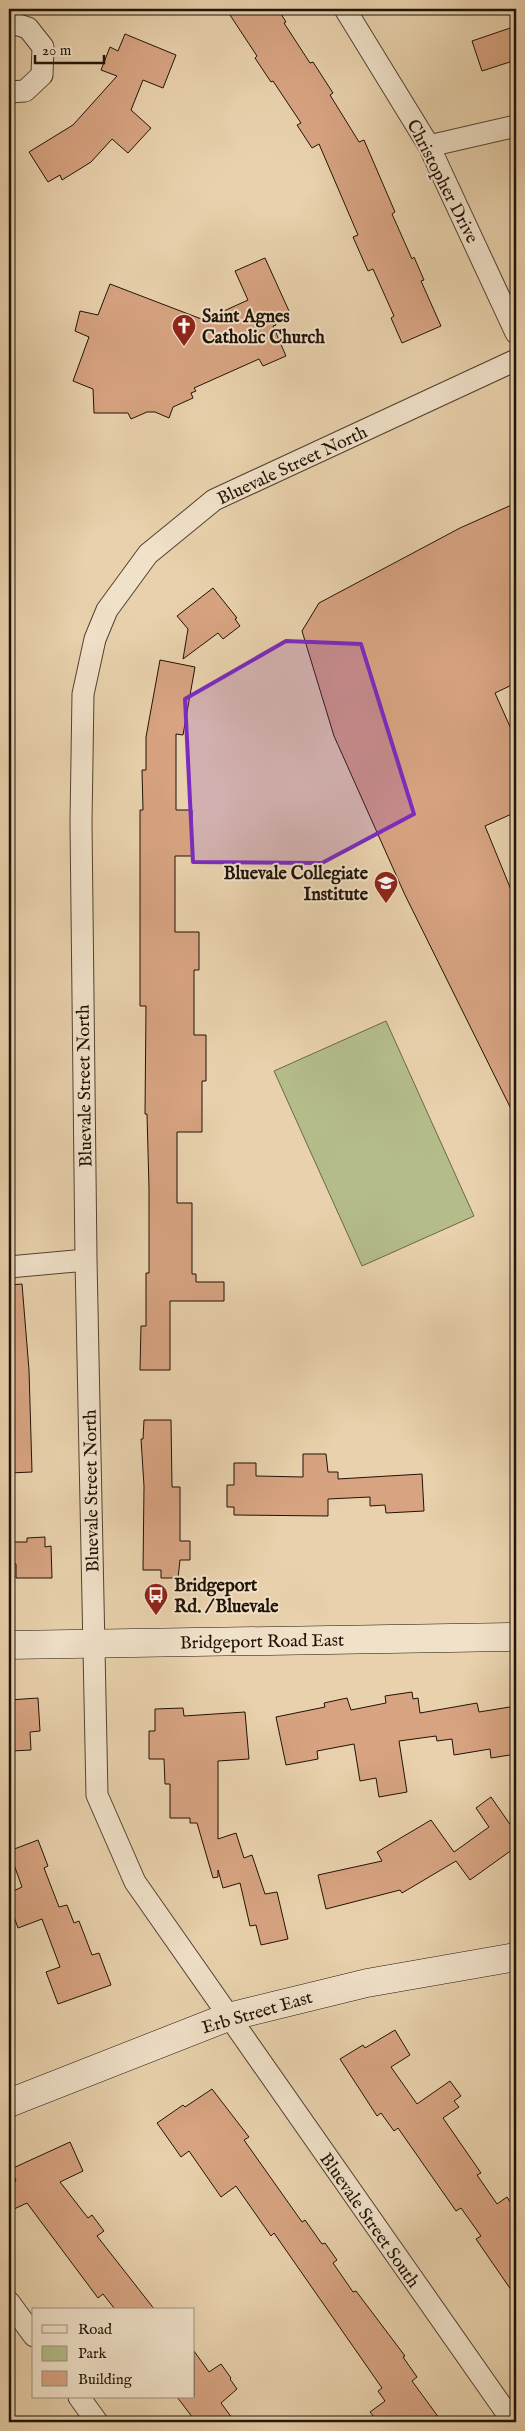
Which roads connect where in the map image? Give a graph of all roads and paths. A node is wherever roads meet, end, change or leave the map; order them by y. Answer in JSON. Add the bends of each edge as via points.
{"nodes":[{"id":1,"x":345,"y":9,"type":"edge"},
{"id":2,"x":9,"y":22,"type":"edge"},
{"id":3,"x":9,"y":92,"type":"edge"},
{"id":4,"x":516,"y":126,"type":"edge"},
{"id":5,"x":429,"y":146,"type":"junction"},
{"id":6,"x":516,"y":333,"type":"edge"},
{"id":7,"x":516,"y":360,"type":"edge"},
{"id":8,"x":86,"y":1260,"type":"junction"},
{"id":9,"x":9,"y":1267,"type":"edge"},
{"id":10,"x":516,"y":1637,"type":"edge"},
{"id":11,"x":94,"y":1644,"type":"junction"},
{"id":12,"x":9,"y":1645,"type":"edge"},
{"id":13,"x":516,"y":1957,"type":"edge"},
{"id":14,"x":228,"y":2017,"type":"junction"},
{"id":15,"x":9,"y":2103,"type":"edge"},
{"id":16,"x":9,"y":2302,"type":"edge"},
{"id":17,"x":32,"y":2333,"type":"edge"},
{"id":18,"x":79,"y":2398,"type":"edge"},
{"id":19,"x":97,"y":2422,"type":"edge"},
{"id":20,"x":513,"y":2422,"type":"edge"}],
"edges":[{"from":1,"to":5,"type":"street","name":"Christopher Drive"},
{"from":2,"to":3,"type":"street","via":[[28,28],[43,46],[42,75],[25,91]]},
{"from":4,"to":5,"type":"street"},
{"from":5,"to":6,"type":"street","name":"Christopher Drive"},
{"from":7,"to":8,"type":"street","name":"Bluevale Street North","via":[[214,500],[148,554],[107,610],[95,639],[83,694],[81,831]]},
{"from":8,"to":9,"type":"street"},
{"from":8,"to":11,"type":"street","name":"Bluevale Street North"},
{"from":10,"to":11,"type":"main road","name":"Bridgeport Road East"},
{"from":11,"to":12,"type":"main road","name":"Bridgeport Road East"},
{"from":11,"to":14,"type":"street","name":"Bluevale Street North","via":[[97,1795],[135,1882]]},
{"from":13,"to":14,"type":"main road","name":"Erb Street East","via":[[367,1983]]},
{"from":14,"to":15,"type":"main road","name":"Erb Street East"},
{"from":14,"to":20,"type":"street","name":"Bluevale Street South"},
{"from":16,"to":17,"type":"street"},
{"from":18,"to":19,"type":"street"}]}
